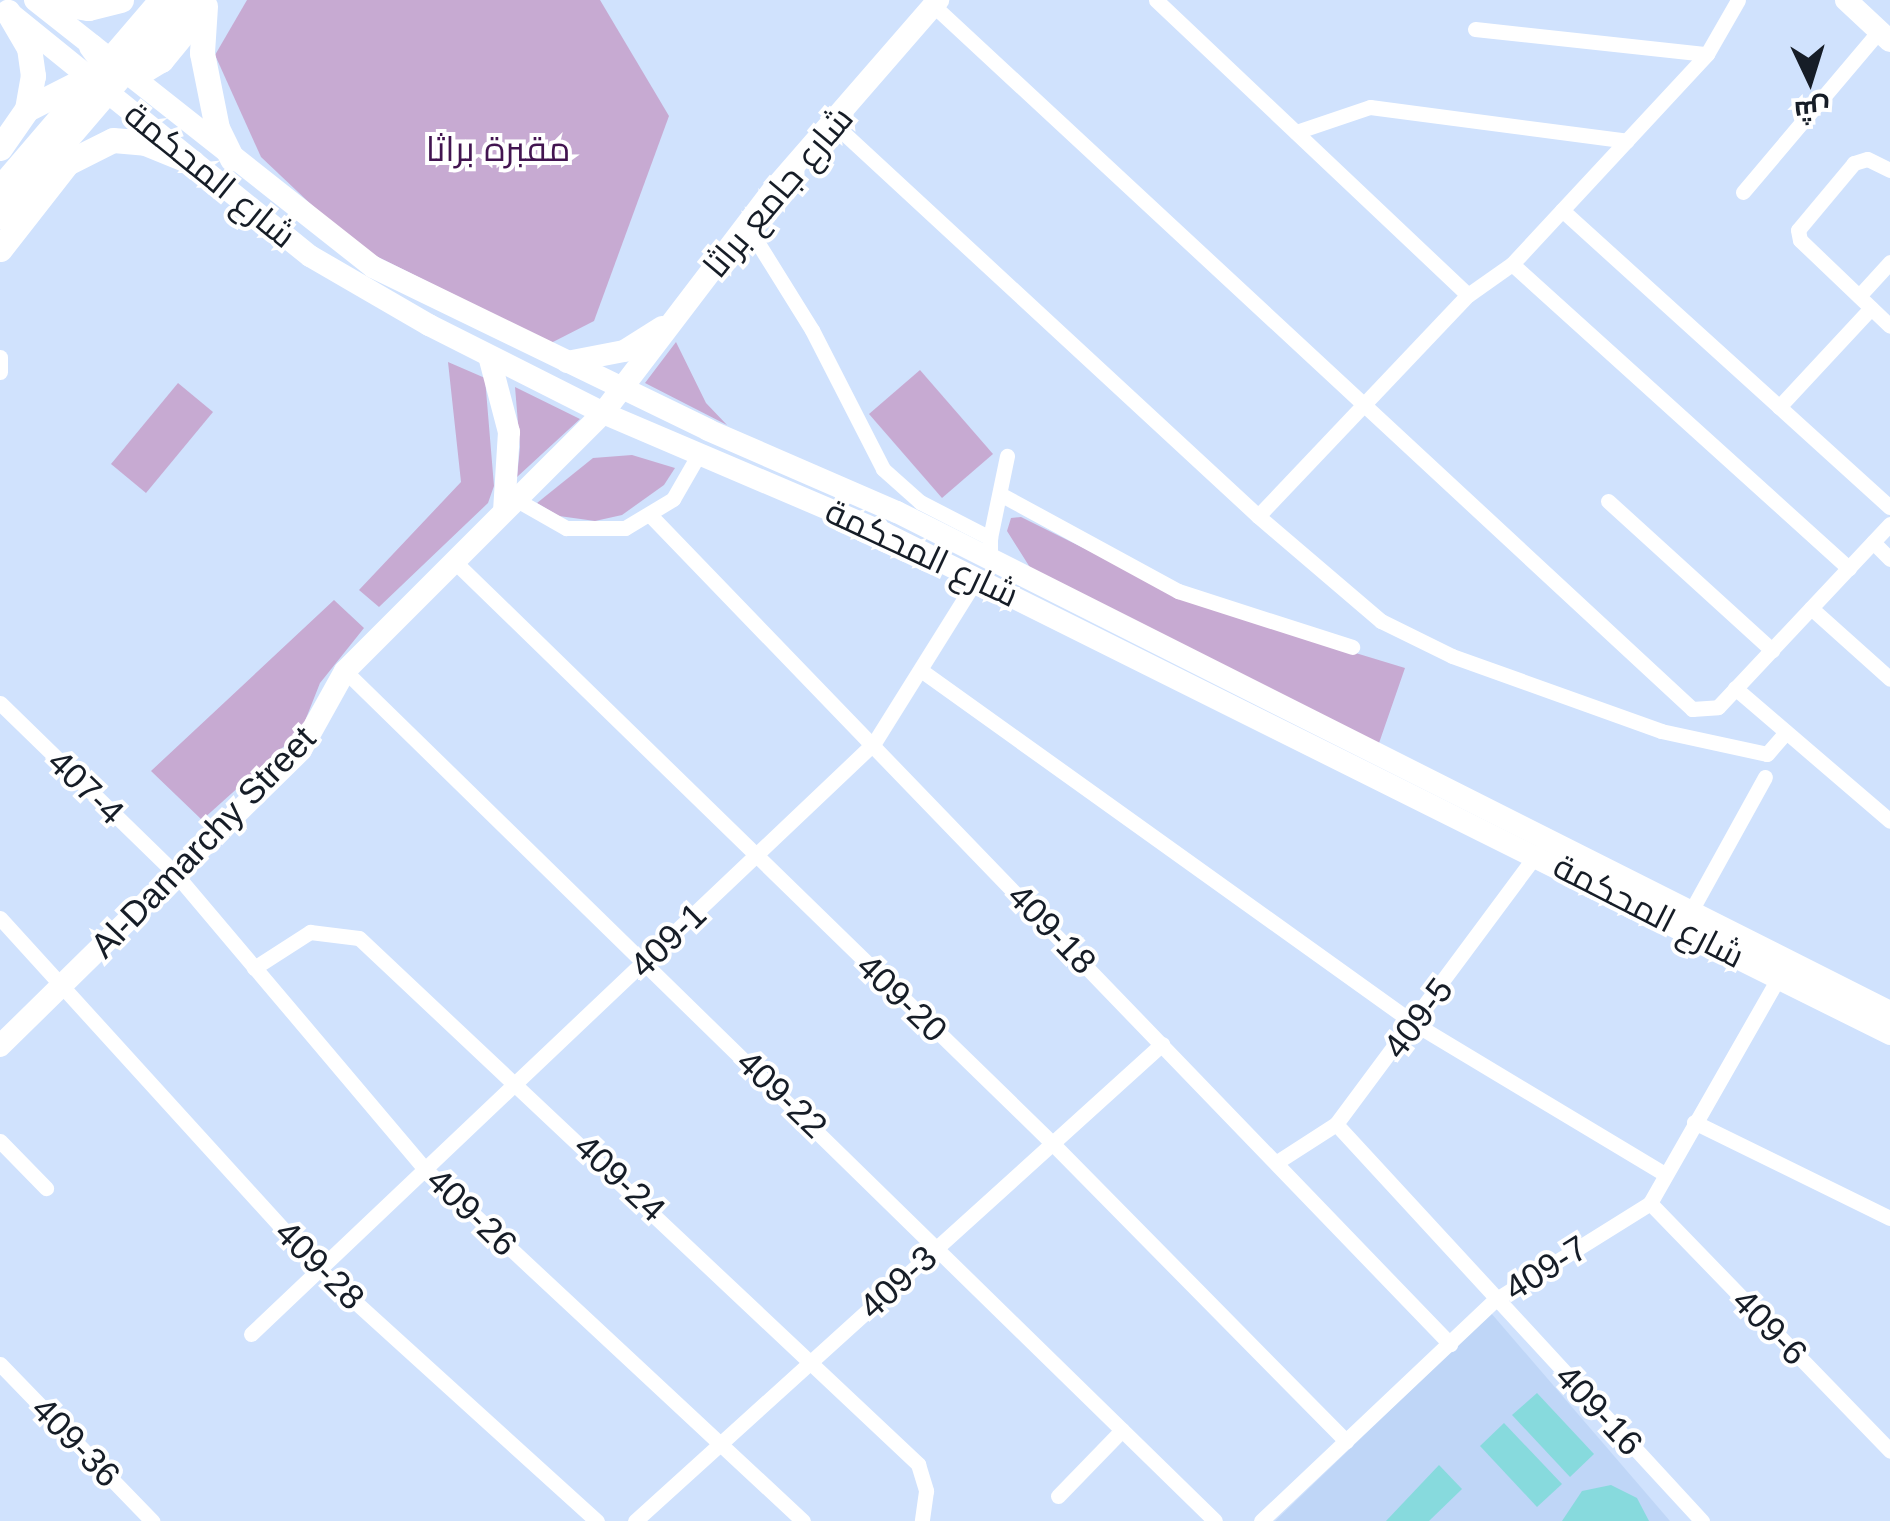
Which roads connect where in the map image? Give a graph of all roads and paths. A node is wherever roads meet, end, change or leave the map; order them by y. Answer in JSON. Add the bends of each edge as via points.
{"nodes":[{"id":1,"x":37,"y":0,"type":"edge"},
{"id":2,"x":122,"y":0,"type":"edge"},
{"id":3,"x":137,"y":0,"type":"edge"},
{"id":4,"x":150,"y":0,"type":"edge"},
{"id":5,"x":160,"y":0,"type":"edge"},
{"id":6,"x":1156,"y":0,"type":"edge"},
{"id":7,"x":1738,"y":0,"type":"edge"},
{"id":8,"x":1846,"y":0,"type":"edge"},
{"id":9,"x":202,"y":1,"type":"edge"},
{"id":10,"x":936,"y":3,"type":"edge"},
{"id":11,"x":4,"y":9,"type":"edge"},
{"id":12,"x":1475,"y":29,"type":"dead end"},
{"id":13,"x":1885,"y":36,"type":"edge"},
{"id":14,"x":1707,"y":54,"type":"junction"},
{"id":15,"x":92,"y":63,"type":"junction"},
{"id":16,"x":131,"y":89,"type":"junction"},
{"id":17,"x":27,"y":110,"type":"junction"},
{"id":18,"x":834,"y":124,"type":"junction"},
{"id":19,"x":92,"y":127,"type":"dead end"},
{"id":20,"x":1296,"y":132,"type":"junction"},
{"id":21,"x":37,"y":134,"type":"dead end"},
{"id":22,"x":1626,"y":141,"type":"junction"},
{"id":23,"x":0,"y":147,"type":"edge"},
{"id":24,"x":232,"y":159,"type":"junction"},
{"id":25,"x":192,"y":162,"type":"junction"},
{"id":26,"x":1890,"y":170,"type":"edge"},
{"id":27,"x":59,"y":171,"type":"junction"},
{"id":28,"x":0,"y":188,"type":"edge"},
{"id":29,"x":1743,"y":192,"type":"dead end"},
{"id":30,"x":1562,"y":210,"type":"junction"},
{"id":31,"x":0,"y":216,"type":"edge"},
{"id":32,"x":746,"y":224,"type":"junction"},
{"id":33,"x":0,"y":249,"type":"edge"},
{"id":34,"x":1890,"y":262,"type":"edge"},
{"id":35,"x":1512,"y":264,"type":"junction"},
{"id":36,"x":1468,"y":295,"type":"junction"},
{"id":37,"x":1859,"y":296,"type":"junction"},
{"id":38,"x":1871,"y":308,"type":"junction"},
{"id":39,"x":680,"y":312,"type":"junction"},
{"id":40,"x":1890,"y":326,"type":"edge"},
{"id":41,"x":489,"y":356,"type":"junction"},
{"id":42,"x":0,"y":357,"type":"edge"},
{"id":43,"x":567,"y":362,"type":"junction"},
{"id":44,"x":0,"y":372,"type":"edge"},
{"id":45,"x":624,"y":390,"type":"junction"},
{"id":46,"x":1779,"y":407,"type":"junction"},
{"id":47,"x":1364,"y":410,"type":"junction"},
{"id":48,"x":603,"y":414,"type":"junction"},
{"id":49,"x":700,"y":452,"type":"junction"},
{"id":50,"x":1007,"y":456,"type":"dead end"},
{"id":51,"x":1000,"y":494,"type":"junction"},
{"id":52,"x":1608,"y":502,"type":"dead end"},
{"id":53,"x":510,"y":505,"type":"junction"},
{"id":54,"x":1890,"y":507,"type":"edge"},
{"id":55,"x":652,"y":516,"type":"junction"},
{"id":56,"x":1258,"y":516,"type":"junction"},
{"id":57,"x":1890,"y":524,"type":"edge"},
{"id":58,"x":1873,"y":542,"type":"junction"},
{"id":59,"x":986,"y":559,"type":"junction"},
{"id":60,"x":1890,"y":559,"type":"edge"},
{"id":61,"x":453,"y":560,"type":"junction"},
{"id":62,"x":1849,"y":568,"type":"junction"},
{"id":63,"x":1811,"y":608,"type":"junction"},
{"id":64,"x":1352,"y":647,"type":"dead end"},
{"id":65,"x":1772,"y":650,"type":"junction"},
{"id":66,"x":345,"y":671,"type":"junction"},
{"id":67,"x":922,"y":671,"type":"junction"},
{"id":68,"x":1890,"y":679,"type":"edge"},
{"id":69,"x":1735,"y":688,"type":"junction"},
{"id":70,"x":0,"y":703,"type":"edge"},
{"id":71,"x":1699,"y":711,"type":"junction"},
{"id":72,"x":1786,"y":732,"type":"junction"},
{"id":73,"x":1688,"y":738,"type":"junction"},
{"id":74,"x":874,"y":743,"type":"junction"},
{"id":75,"x":1765,"y":778,"type":"dead end"},
{"id":76,"x":1890,"y":821,"type":"edge"},
{"id":77,"x":1537,"y":853,"type":"junction"},
{"id":78,"x":754,"y":856,"type":"junction"},
{"id":79,"x":173,"y":872,"type":"junction"},
{"id":80,"x":1691,"y":911,"type":"junction"},
{"id":81,"x":0,"y":918,"type":"edge"},
{"id":82,"x":646,"y":962,"type":"junction"},
{"id":83,"x":254,"y":968,"type":"junction"},
{"id":84,"x":1780,"y":977,"type":"junction"},
{"id":85,"x":66,"y":985,"type":"junction"},
{"id":86,"x":1890,"y":1012,"type":"edge"},
{"id":87,"x":1415,"y":1024,"type":"junction"},
{"id":88,"x":1890,"y":1034,"type":"edge"},
{"id":89,"x":1162,"y":1044,"type":"junction"},
{"id":90,"x":0,"y":1046,"type":"edge"},
{"id":91,"x":516,"y":1080,"type":"junction"},
{"id":92,"x":1694,"y":1122,"type":"junction"},
{"id":93,"x":1336,"y":1124,"type":"junction"},
{"id":94,"x":0,"y":1141,"type":"edge"},
{"id":95,"x":1052,"y":1143,"type":"junction"},
{"id":96,"x":1277,"y":1162,"type":"junction"},
{"id":97,"x":426,"y":1170,"type":"junction"},
{"id":98,"x":1665,"y":1174,"type":"junction"},
{"id":99,"x":46,"y":1188,"type":"dead end"},
{"id":100,"x":1650,"y":1203,"type":"junction"},
{"id":101,"x":1890,"y":1218,"type":"edge"},
{"id":102,"x":938,"y":1247,"type":"junction"},
{"id":103,"x":320,"y":1270,"type":"junction"},
{"id":104,"x":1495,"y":1300,"type":"junction"},
{"id":105,"x":251,"y":1334,"type":"dead end"},
{"id":106,"x":1450,"y":1344,"type":"junction"},
{"id":107,"x":814,"y":1359,"type":"junction"},
{"id":108,"x":0,"y":1364,"type":"edge"},
{"id":109,"x":1122,"y":1430,"type":"junction"},
{"id":110,"x":1346,"y":1441,"type":"junction"},
{"id":111,"x":719,"y":1444,"type":"junction"},
{"id":112,"x":1890,"y":1451,"type":"edge"},
{"id":113,"x":1058,"y":1496,"type":"dead end"},
{"id":114,"x":152,"y":1521,"type":"edge"},
{"id":115,"x":597,"y":1521,"type":"edge"},
{"id":116,"x":635,"y":1521,"type":"edge"},
{"id":117,"x":803,"y":1521,"type":"edge"},
{"id":118,"x":922,"y":1521,"type":"edge"},
{"id":119,"x":1215,"y":1521,"type":"edge"},
{"id":120,"x":1261,"y":1521,"type":"edge"},
{"id":121,"x":1702,"y":1521,"type":"edge"}],
"edges":[{"from":1,"to":2,"type":"main road","via":[[88,8]]},
{"from":1,"to":15,"type":"main road","name":"شارع المحكمة"},
{"from":3,"to":15,"type":"main road"},
{"from":4,"to":9,"type":"main road","via":[[156,20],[169,25],[190,18]]},
{"from":5,"to":28,"type":"main road"},
{"from":6,"to":20,"type":"street"},
{"from":7,"to":14,"type":"street"},
{"from":8,"to":13,"type":"main road"},
{"from":9,"to":16,"type":"main road","via":[[161,60]]},
{"from":9,"to":24,"type":"main road","via":[[202,53],[217,128]]},
{"from":9,"to":31,"type":"main road"},
{"from":10,"to":18,"type":"main road","name":"شارع جامع براثا"},
{"from":10,"to":47,"type":"street"},
{"from":11,"to":15,"type":"main road","name":"شارع المحكمة"},
{"from":11,"to":17,"type":"main road","via":[[31,56]]},
{"from":12,"to":14,"type":"street"},
{"from":13,"to":29,"type":"street"},
{"from":14,"to":22,"type":"street"},
{"from":15,"to":16,"type":"main road","name":"شارع المحكمة"},
{"from":15,"to":17,"type":"main road"},
{"from":16,"to":24,"type":"main road","name":"شارع المحكمة"},
{"from":16,"to":25,"type":"main road","name":"شارع المحكمة"},
{"from":17,"to":23,"type":"main road"},
{"from":18,"to":32,"type":"main road","name":"شارع جامع براثا"},
{"from":18,"to":56,"type":"street"},
{"from":19,"to":27,"type":"main road"},
{"from":20,"to":22,"type":"street","via":[[1370,107]]},
{"from":20,"to":36,"type":"street"},
{"from":21,"to":23,"type":"main road","via":[[16,134]]},
{"from":22,"to":30,"type":"street"},
{"from":24,"to":43,"type":"main road","name":"شارع المحكمة","via":[[373,266]]},
{"from":25,"to":27,"type":"main road","via":[[145,143],[113,140]]},
{"from":25,"to":41,"type":"main road","name":"شارع المحكمة","via":[[310,256]]},
{"from":26,"to":37,"type":"street","via":[[1867,159],[1854,163],[1798,230],[1800,240]]},
{"from":27,"to":33,"type":"main road"},
{"from":30,"to":35,"type":"street"},
{"from":30,"to":46,"type":"street"},
{"from":32,"to":39,"type":"main road","name":"شارع جامع براثا"},
{"from":32,"to":59,"type":"street","via":[[812,330],[841,398],[883,469]]},
{"from":34,"to":37,"type":"street"},
{"from":35,"to":36,"type":"street"},
{"from":35,"to":62,"type":"street"},
{"from":36,"to":47,"type":"street"},
{"from":37,"to":38,"type":"street"},
{"from":38,"to":40,"type":"street"},
{"from":38,"to":46,"type":"street"},
{"from":39,"to":43,"type":"main road","via":[[624,351]]},
{"from":39,"to":45,"type":"main road","name":"شارع جامع براثا"},
{"from":41,"to":48,"type":"main road","name":"شارع المحكمة"},
{"from":41,"to":53,"type":"main road","via":[[509,432]]},
{"from":42,"to":44,"type":"street"},
{"from":43,"to":45,"type":"main road","name":"شارع المحكمة"},
{"from":45,"to":48,"type":"main road","name":"شارع جامع براثا"},
{"from":45,"to":59,"type":"main road","name":"شارع المحكمة"},
{"from":46,"to":54,"type":"street"},
{"from":47,"to":56,"type":"street"},
{"from":47,"to":71,"type":"street"},
{"from":48,"to":49,"type":"main road","name":"شارع المحكمة"},
{"from":48,"to":53,"type":"main road","name":"Al-Damarchy Street"},
{"from":49,"to":55,"type":"street","via":[[673,499]]},
{"from":49,"to":59,"type":"main road","name":"شارع المحكمة"},
{"from":50,"to":51,"type":"street","name":"409-1"},
{"from":51,"to":59,"type":"street","name":"409-1"},
{"from":51,"to":64,"type":"street","via":[[1178,591]]},
{"from":52,"to":65,"type":"street"},
{"from":53,"to":55,"type":"street","via":[[566,528],[596,532]]},
{"from":53,"to":61,"type":"main road","name":"Al-Damarchy Street"},
{"from":55,"to":74,"type":"street","name":"409-18"},
{"from":56,"to":73,"type":"street","via":[[1380,621],[1452,656]]},
{"from":57,"to":58,"type":"street"},
{"from":58,"to":60,"type":"street"},
{"from":58,"to":62,"type":"street"},
{"from":59,"to":67,"type":"street","name":"409-1"},
{"from":59,"to":77,"type":"main road","name":"شارع المحكمة"},
{"from":59,"to":80,"type":"main road","name":"شارع المحكمة"},
{"from":61,"to":66,"type":"main road","name":"Al-Damarchy Street"},
{"from":61,"to":78,"type":"street","name":"409-20"},
{"from":62,"to":63,"type":"street"},
{"from":63,"to":65,"type":"street"},
{"from":63,"to":68,"type":"street"},
{"from":65,"to":69,"type":"street"},
{"from":66,"to":79,"type":"main road","name":"Al-Damarchy Street","via":[[309,741]]},
{"from":66,"to":82,"type":"street","name":"409-22"},
{"from":67,"to":74,"type":"street","name":"409-1"},
{"from":67,"to":87,"type":"street"},
{"from":69,"to":71,"type":"street","via":[[1718,706]]},
{"from":69,"to":72,"type":"street"},
{"from":70,"to":79,"type":"street","name":"407-4"},
{"from":71,"to":73,"type":"street"},
{"from":72,"to":73,"type":"street","via":[[1766,754]]},
{"from":72,"to":76,"type":"street"},
{"from":74,"to":78,"type":"street","name":"409-1"},
{"from":74,"to":89,"type":"street","name":"409-18"},
{"from":75,"to":80,"type":"street"},
{"from":77,"to":84,"type":"main road","name":"شارع المحكمة"},
{"from":77,"to":87,"type":"street","name":"409-5"},
{"from":78,"to":82,"type":"street","name":"409-1"},
{"from":78,"to":95,"type":"street","name":"409-20"},
{"from":79,"to":83,"type":"street","name":"409-26"},
{"from":79,"to":85,"type":"main road","name":"Al-Damarchy Street"},
{"from":80,"to":86,"type":"main road","name":"شارع المحكمة"},
{"from":81,"to":85,"type":"street","name":"409-28"},
{"from":82,"to":91,"type":"street","name":"409-1"},
{"from":82,"to":102,"type":"street","name":"409-22"},
{"from":83,"to":91,"type":"street","name":"409-24","via":[[310,932],[359,938]]},
{"from":83,"to":97,"type":"street","name":"409-26"},
{"from":84,"to":88,"type":"main road","name":"شارع المحكمة"},
{"from":84,"to":92,"type":"street"},
{"from":85,"to":90,"type":"main road","name":"Al-Damarchy Street"},
{"from":85,"to":103,"type":"street","name":"409-28"},
{"from":87,"to":93,"type":"street","name":"409-5"},
{"from":87,"to":98,"type":"street"},
{"from":89,"to":95,"type":"street","name":"409-3"},
{"from":89,"to":96,"type":"street","name":"409-18"},
{"from":91,"to":97,"type":"street","name":"409-1"},
{"from":91,"to":107,"type":"street","name":"409-24"},
{"from":92,"to":98,"type":"street"},
{"from":92,"to":101,"type":"street"},
{"from":93,"to":96,"type":"street","name":"409-5"},
{"from":93,"to":104,"type":"street","name":"409-16"},
{"from":94,"to":99,"type":"street"},
{"from":95,"to":102,"type":"street","name":"409-3"},
{"from":95,"to":110,"type":"street","name":"409-20"},
{"from":96,"to":106,"type":"street","name":"409-18"},
{"from":97,"to":103,"type":"street","name":"409-1"},
{"from":97,"to":111,"type":"street","name":"409-26"},
{"from":98,"to":100,"type":"street"},
{"from":100,"to":104,"type":"street","name":"409-7"},
{"from":100,"to":112,"type":"street","name":"409-6"},
{"from":102,"to":107,"type":"street","name":"409-3"},
{"from":102,"to":109,"type":"street","name":"409-22"},
{"from":103,"to":105,"type":"street","name":"409-1"},
{"from":103,"to":115,"type":"street","name":"409-28"},
{"from":104,"to":106,"type":"street","name":"409-7"},
{"from":104,"to":121,"type":"street","name":"409-16"},
{"from":106,"to":110,"type":"street","name":"409-7"},
{"from":107,"to":111,"type":"street","name":"409-3"},
{"from":107,"to":118,"type":"street","name":"409-24","via":[[918,1464],[926,1491]]},
{"from":108,"to":114,"type":"street","name":"409-36"},
{"from":109,"to":113,"type":"street"},
{"from":109,"to":119,"type":"street","name":"409-22"},
{"from":110,"to":120,"type":"street","name":"409-7"},
{"from":111,"to":116,"type":"street","name":"409-3"},
{"from":111,"to":117,"type":"street","name":"409-26"}]}
